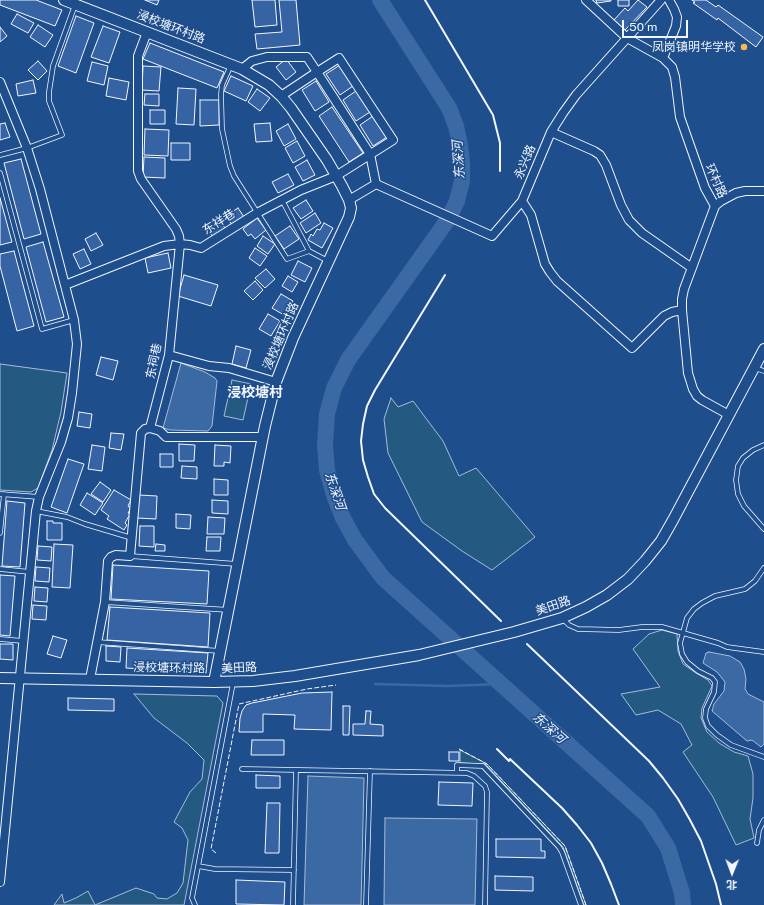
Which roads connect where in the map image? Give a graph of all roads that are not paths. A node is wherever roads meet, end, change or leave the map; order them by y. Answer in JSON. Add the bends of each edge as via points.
{"nodes":[{"id":1,"x":64,"y":0,"type":"edge"},
{"id":2,"x":586,"y":0,"type":"edge"},
{"id":3,"x":661,"y":0,"type":"edge"},
{"id":4,"x":669,"y":0,"type":"edge"},
{"id":5,"x":76,"y":4,"type":"junction"},
{"id":6,"x":147,"y":32,"type":"junction"},
{"id":7,"x":627,"y":38,"type":"junction"},
{"id":8,"x":662,"y":58,"type":"junction"},
{"id":9,"x":231,"y":64,"type":"junction"},
{"id":10,"x":242,"y":69,"type":"junction"},
{"id":11,"x":317,"y":72,"type":"junction"},
{"id":12,"x":0,"y":82,"type":"edge"},
{"id":13,"x":281,"y":96,"type":"junction"},
{"id":14,"x":551,"y":132,"type":"junction"},
{"id":15,"x":27,"y":148,"type":"junction"},
{"id":16,"x":370,"y":154,"type":"junction"},
{"id":17,"x":0,"y":155,"type":"edge"},
{"id":18,"x":0,"y":173,"type":"edge"},
{"id":19,"x":336,"y":176,"type":"junction"},
{"id":20,"x":376,"y":184,"type":"junction"},
{"id":21,"x":764,"y":191,"type":"edge"},
{"id":22,"x":282,"y":200,"type":"junction"},
{"id":23,"x":349,"y":200,"type":"junction"},
{"id":24,"x":522,"y":200,"type":"junction"},
{"id":25,"x":715,"y":206,"type":"junction"},
{"id":26,"x":257,"y":212,"type":"junction"},
{"id":27,"x":180,"y":244,"type":"junction"},
{"id":28,"x":308,"y":251,"type":"junction"},
{"id":29,"x":329,"y":261,"type":"junction"},
{"id":30,"x":692,"y":268,"type":"junction"},
{"id":31,"x":65,"y":285,"type":"junction"},
{"id":32,"x":682,"y":310,"type":"junction"},
{"id":33,"x":74,"y":320,"type":"junction"},
{"id":34,"x":764,"y":349,"type":"edge"},
{"id":35,"x":169,"y":355,"type":"junction"},
{"id":36,"x":759,"y":369,"type":"edge"},
{"id":37,"x":276,"y":382,"type":"junction"},
{"id":38,"x":729,"y":415,"type":"junction"},
{"id":39,"x":150,"y":428,"type":"junction"},
{"id":40,"x":262,"y":437,"type":"junction"},
{"id":41,"x":764,"y":445,"type":"edge"},
{"id":42,"x":2,"y":494,"type":"edge"},
{"id":43,"x":39,"y":497,"type":"junction"},
{"id":44,"x":36,"y":511,"type":"junction"},
{"id":45,"x":764,"y":529,"type":"edge"},
{"id":46,"x":0,"y":533,"type":"edge"},
{"id":47,"x":132,"y":538,"type":"junction"},
{"id":48,"x":130,"y":556,"type":"junction"},
{"id":49,"x":238,"y":564,"type":"junction"},
{"id":50,"x":764,"y":568,"type":"edge"},
{"id":51,"x":0,"y":569,"type":"edge"},
{"id":52,"x":30,"y":572,"type":"junction"},
{"id":53,"x":105,"y":602,"type":"junction"},
{"id":54,"x":229,"y":610,"type":"junction"},
{"id":55,"x":562,"y":618,"type":"junction"},
{"id":56,"x":683,"y":632,"type":"junction"},
{"id":57,"x":0,"y":639,"type":"edge"},
{"id":58,"x":23,"y":641,"type":"junction"},
{"id":59,"x":97,"y":642,"type":"junction"},
{"id":60,"x":221,"y":651,"type":"junction"},
{"id":61,"x":764,"y":652,"type":"edge"},
{"id":62,"x":0,"y":678,"type":"edge"},
{"id":63,"x":19,"y":678,"type":"junction"},
{"id":64,"x":90,"y":680,"type":"junction"},
{"id":65,"x":214,"y":682,"type":"junction"},
{"id":66,"x":233,"y":682,"type":"junction"},
{"id":67,"x":764,"y":757,"type":"edge"},
{"id":68,"x":242,"y":769,"type":"dead end"},
{"id":69,"x":296,"y":770,"type":"junction"},
{"id":70,"x":370,"y":771,"type":"junction"},
{"id":71,"x":457,"y":773,"type":"junction"},
{"id":72,"x":764,"y":820,"type":"edge"},
{"id":73,"x":757,"y":843,"type":"dead end"},
{"id":74,"x":198,"y":866,"type":"junction"},
{"id":75,"x":294,"y":870,"type":"junction"},
{"id":76,"x":0,"y":882,"type":"edge"},
{"id":77,"x":195,"y":905,"type":"edge"},
{"id":78,"x":293,"y":905,"type":"edge"},
{"id":79,"x":366,"y":905,"type":"edge"},
{"id":80,"x":485,"y":905,"type":"edge"},
{"id":81,"x":581,"y":905,"type":"edge"}],
"edges":[{"from":1,"to":5,"type":"street","name":"浸校塘环村路"},
{"from":2,"to":7,"type":"street","name":"环村路"},
{"from":3,"to":7,"type":"street","name":"永兴路"},
{"from":4,"to":8,"type":"street","via":[[677,17],[676,26]]},
{"from":5,"to":6,"type":"street","name":"浸校塘环村路"},
{"from":5,"to":15,"type":"lane","via":[[53,66],[48,92],[62,135]]},
{"from":6,"to":9,"type":"street","name":"浸校塘环村路"},
{"from":6,"to":27,"type":"street","name":"东祠巷","via":[[138,56],[138,171],[176,229]]},
{"from":7,"to":8,"type":"street","name":"环村路"},
{"from":7,"to":14,"type":"street","name":"永兴路","via":[[576,95]]},
{"from":8,"to":25,"type":"street","name":"环村路","via":[[672,67],[680,117],[705,188]]},
{"from":9,"to":10,"type":"street","name":"浸校塘环村路"},
{"from":9,"to":26,"type":"lane","via":[[222,85],[222,128],[234,176]]},
{"from":10,"to":11,"type":"street","via":[[252,61],[266,57],[307,57]]},
{"from":10,"to":13,"type":"street","name":"浸校塘环村路","via":[[269,85]]},
{"from":11,"to":13,"type":"street"},
{"from":11,"to":16,"type":"street"},
{"from":11,"to":16,"type":"street","name":"东祥巷","via":[[339,58],[389,133],[393,140]]},
{"from":12,"to":15,"type":"street"},
{"from":13,"to":19,"type":"street","name":"浸校塘环村路"},
{"from":14,"to":24,"type":"street","name":"永兴路"},
{"from":14,"to":30,"type":"street","via":[[600,155],[629,220],[642,233]]},
{"from":15,"to":17,"type":"lane"},
{"from":15,"to":31,"type":"street"},
{"from":16,"to":19,"type":"street","name":"东祥巷"},
{"from":16,"to":20,"type":"street"},
{"from":18,"to":33,"type":"lane","via":[[42,329]]},
{"from":19,"to":22,"type":"street","name":"东祥巷"},
{"from":19,"to":23,"type":"street","name":"浸校塘环村路"},
{"from":20,"to":23,"type":"street"},
{"from":20,"to":24,"type":"street","name":"永兴路","via":[[492,236]]},
{"from":21,"to":25,"type":"street","via":[[736,193]]},
{"from":22,"to":26,"type":"street","name":"东祥巷"},
{"from":22,"to":28,"type":"lane"},
{"from":23,"to":29,"type":"street","name":"浸校塘环村路","via":[[351,212]]},
{"from":24,"to":32,"type":"street","via":[[531,215],[545,264],[550,272],[632,348],[664,316]]},
{"from":25,"to":30,"type":"street","name":"环村路"},
{"from":26,"to":27,"type":"street","name":"东祥巷","via":[[201,248]]},
{"from":26,"to":28,"type":"lane","via":[[287,259]]},
{"from":27,"to":31,"type":"street","name":"东祥巷","via":[[164,246]]},
{"from":27,"to":35,"type":"street","name":"东祠巷"},
{"from":28,"to":29,"type":"lane"},
{"from":29,"to":37,"type":"street","name":"浸校塘环村路","via":[[292,338]]},
{"from":30,"to":32,"type":"street","name":"环村路","via":[[684,289]]},
{"from":31,"to":33,"type":"street"},
{"from":32,"to":38,"type":"street","name":"环村路","via":[[688,373],[693,389],[702,400]]},
{"from":33,"to":43,"type":"street","via":[[77,344],[68,418]]},
{"from":34,"to":36,"type":"street","name":"美田路"},
{"from":35,"to":37,"type":"street","via":[[209,366],[229,368]]},
{"from":35,"to":39,"type":"street","name":"东祠巷"},
{"from":36,"to":38,"type":"street","name":"美田路"},
{"from":37,"to":40,"type":"street","name":"浸校塘环村路"},
{"from":38,"to":55,"type":"street","name":"美田路","via":[[673,520],[645,561],[608,595]]},
{"from":39,"to":40,"type":"street","via":[[166,437]]},
{"from":39,"to":47,"type":"street","name":"东祠巷","via":[[141,433]]},
{"from":40,"to":49,"type":"street","name":"浸校塘环村路"},
{"from":41,"to":45,"type":"lane","via":[[743,458],[737,469],[736,480],[738,494],[744,506]]},
{"from":42,"to":43,"type":"lane"},
{"from":42,"to":46,"type":"lane"},
{"from":43,"to":44,"type":"street"},
{"from":44,"to":47,"type":"lane","via":[[68,517]]},
{"from":44,"to":52,"type":"street"},
{"from":47,"to":48,"type":"street","name":"东祠巷"},
{"from":48,"to":49,"type":"lane"},
{"from":48,"to":53,"type":"street","via":[[116,555],[108,561]]},
{"from":49,"to":54,"type":"street","name":"浸校塘环村路"},
{"from":50,"to":56,"type":"lane","via":[[755,581],[745,589],[715,596],[694,609]]},
{"from":51,"to":52,"type":"lane"},
{"from":52,"to":58,"type":"street"},
{"from":53,"to":54,"type":"lane"},
{"from":53,"to":59,"type":"street"},
{"from":54,"to":60,"type":"street","name":"浸校塘环村路"},
{"from":55,"to":56,"type":"lane","via":[[578,629],[619,630],[653,626]]},
{"from":55,"to":66,"type":"street","name":"美田路","via":[[419,655],[303,674]]},
{"from":56,"to":61,"type":"lane","via":[[727,647]]},
{"from":56,"to":67,"type":"lane","via":[[680,645],[684,658],[716,683],[706,709],[705,718],[708,726],[731,745]]},
{"from":57,"to":58,"type":"lane"},
{"from":58,"to":63,"type":"street"},
{"from":59,"to":60,"type":"lane"},
{"from":59,"to":64,"type":"street"},
{"from":60,"to":65,"type":"street","name":"浸校塘环村路"},
{"from":62,"to":63,"type":"street","name":"浸校塘环村路"},
{"from":63,"to":64,"type":"street","name":"浸校塘环村路"},
{"from":63,"to":76,"type":"street"},
{"from":64,"to":65,"type":"street","name":"浸校塘环村路"},
{"from":65,"to":66,"type":"street","name":"美田路"},
{"from":66,"to":74,"type":"lane"},
{"from":68,"to":69,"type":"lane"},
{"from":69,"to":70,"type":"lane"},
{"from":69,"to":75,"type":"lane"},
{"from":70,"to":71,"type":"lane"},
{"from":70,"to":79,"type":"lane"},
{"from":71,"to":80,"type":"lane","via":[[474,776],[487,792]]},
{"from":71,"to":81,"type":"lane","via":[[457,766],[483,766],[554,841],[562,852]]},
{"from":72,"to":73,"type":"lane"},
{"from":74,"to":75,"type":"lane","via":[[215,869]]},
{"from":74,"to":77,"type":"lane","via":[[192,898]]},
{"from":75,"to":78,"type":"lane"}]}
